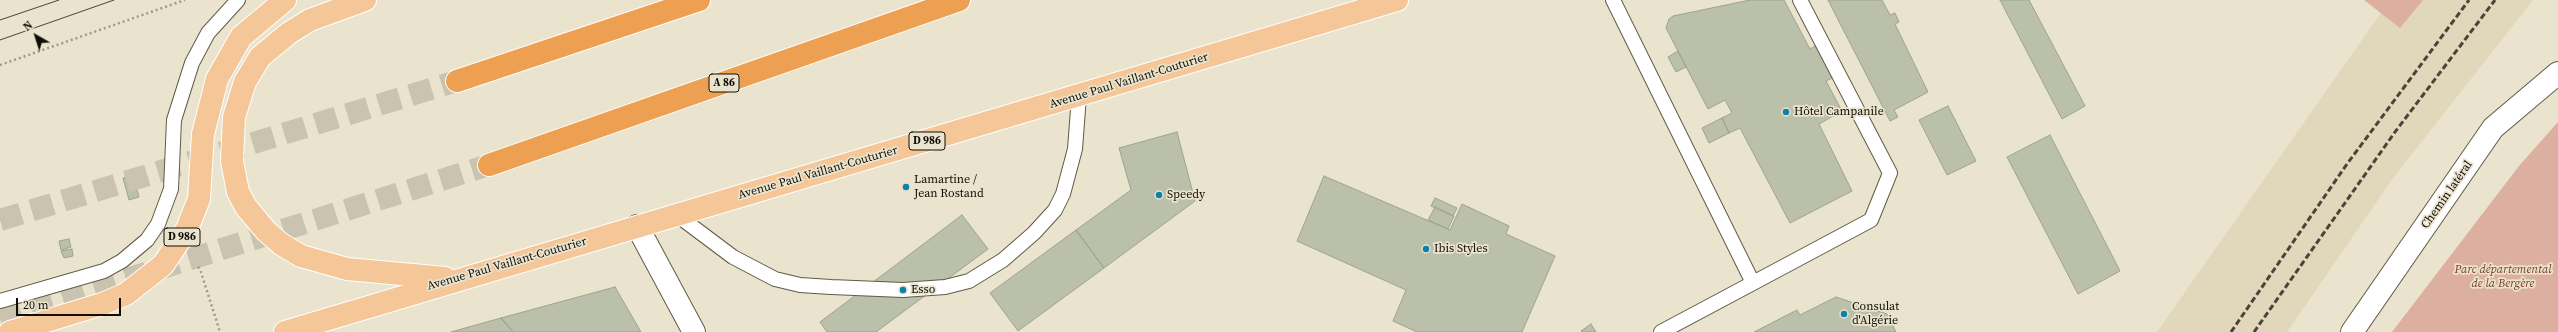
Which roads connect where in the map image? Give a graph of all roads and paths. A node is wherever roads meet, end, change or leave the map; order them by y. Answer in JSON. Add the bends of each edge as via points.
{"nodes":[{"id":1,"x":185,"y":0,"type":"edge"},
{"id":2,"x":238,"y":0,"type":"edge"},
{"id":3,"x":285,"y":0,"type":"edge"},
{"id":4,"x":366,"y":0,"type":"edge"},
{"id":5,"x":698,"y":0,"type":"edge"},
{"id":6,"x":959,"y":0,"type":"edge"},
{"id":7,"x":1397,"y":0,"type":"edge"},
{"id":8,"x":1613,"y":0,"type":"edge"},
{"id":9,"x":1800,"y":0,"type":"edge"},
{"id":10,"x":0,"y":65,"type":"edge"},
{"id":11,"x":2558,"y":73,"type":"edge"},
{"id":12,"x":457,"y":81,"type":"tunnel mouth"},
{"id":13,"x":1079,"y":96,"type":"junction"},
{"id":14,"x":489,"y":166,"type":"tunnel mouth"},
{"id":15,"x":677,"y":215,"type":"junction"},
{"id":16,"x":638,"y":226,"type":"junction"},
{"id":17,"x":174,"y":251,"type":"junction"},
{"id":18,"x":456,"y":279,"type":"junction"},
{"id":19,"x":1752,"y":283,"type":"junction"},
{"id":20,"x":0,"y":302,"type":"edge"},
{"id":21,"x":10,"y":332,"type":"edge"},
{"id":22,"x":220,"y":332,"type":"edge"},
{"id":23,"x":285,"y":332,"type":"edge"},
{"id":24,"x":694,"y":332,"type":"edge"},
{"id":25,"x":1661,"y":332,"type":"edge"},
{"id":26,"x":2352,"y":332,"type":"edge"}],
"edges":[{"from":1,"to":10,"type":"path"},
{"from":2,"to":20,"type":"lane","via":[[208,33],[192,63],[174,120],[171,189],[158,224],[147,240],[122,261],[104,271]]},
{"from":3,"to":17,"type":"main road","number":"D 986","via":[[241,37],[217,79],[203,134],[199,199],[194,216]]},
{"from":4,"to":18,"type":"main road","via":[[310,20],[289,33],[260,57],[245,82],[234,117],[232,161],[238,192],[246,207],[266,231],[301,256],[347,269]]},
{"from":5,"to":12,"type":"highway"},
{"from":6,"to":14,"type":"highway","number":"A 86"},
{"from":7,"to":13,"type":"main road","name":"Avenue Paul Vaillant-Couturier","number":"D 986"},
{"from":8,"to":19,"type":"lane"},
{"from":9,"to":19,"type":"lane","via":[[1890,174],[1871,220]]},
{"from":11,"to":26,"type":"street","name":"Chemin latéral","via":[[2493,128]]},
{"from":13,"to":15,"type":"main road","name":"Avenue Paul Vaillant-Couturier","number":"D 986"},
{"from":13,"to":15,"type":"lane","via":[[1075,149],[1063,194],[1054,210],[1034,233],[1003,260],[969,281],[944,287],[903,290],[831,287],[781,281],[733,257]]},
{"from":15,"to":16,"type":"main road","name":"Avenue Paul Vaillant-Couturier","number":"D 986"},
{"from":16,"to":18,"type":"main road","name":"Avenue Paul Vaillant-Couturier","number":"D 986"},
{"from":16,"to":24,"type":"street"},
{"from":17,"to":21,"type":"main road","number":"D 986","via":[[163,265],[126,294],[102,304]]},
{"from":17,"to":22,"type":"path","via":[[200,269]]},
{"from":18,"to":23,"type":"main road","name":"Avenue Paul Vaillant-Couturier","number":"D 986"},
{"from":19,"to":25,"type":"lane"}]}
